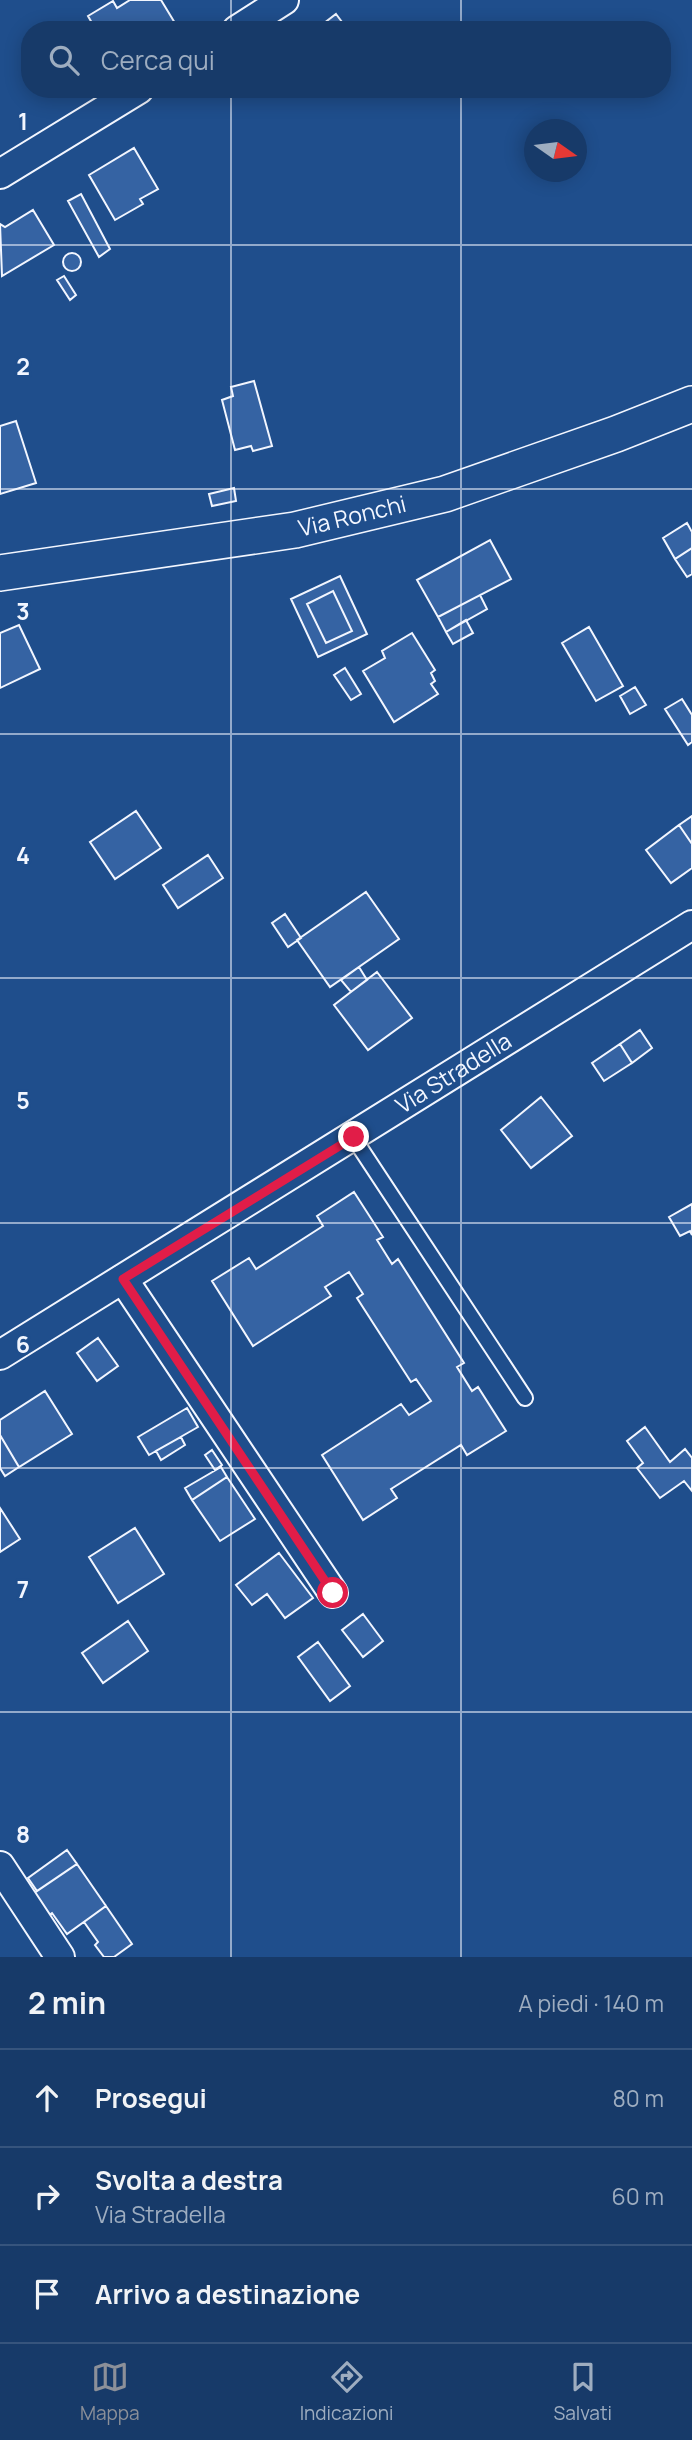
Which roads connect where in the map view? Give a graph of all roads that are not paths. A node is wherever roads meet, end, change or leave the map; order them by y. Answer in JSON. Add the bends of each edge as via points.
{"nodes":[{"id":1,"x":284,"y":0,"type":"edge"},
{"id":2,"x":250,"y":21,"type":"edge"},
{"id":3,"x":124,"y":98,"type":"edge"},
{"id":4,"x":0,"y":174,"type":"edge"},
{"id":5,"x":692,"y":404,"type":"edge"},
{"id":6,"x":0,"y":573,"type":"edge"},
{"id":7,"x":692,"y":925,"type":"edge"},
{"id":8,"x":354,"y":1137,"type":"junction"},
{"id":9,"x":123,"y":1279,"type":"junction"},
{"id":10,"x":0,"y":1355,"type":"edge"},
{"id":11,"x":525,"y":1398,"type":"dead end"},
{"id":12,"x":333,"y":1593,"type":"dead end"},
{"id":13,"x":0,"y":1866,"type":"edge"},
{"id":14,"x":60,"y":1957,"type":"edge"}],
"edges":[{"from":1,"to":2,"type":"street"},
{"from":3,"to":4,"type":"street"},
{"from":5,"to":6,"type":"street","name":"Via Ronchi","via":[[446,494],[295,530]]},
{"from":7,"to":8,"type":"street","name":"Via Stradella"},
{"from":8,"to":9,"type":"street","name":"Via Stradella"},
{"from":8,"to":11,"type":"lane"},
{"from":9,"to":10,"type":"street","name":"Via Stradella"},
{"from":9,"to":12,"type":"street"},
{"from":13,"to":14,"type":"street"}]}
